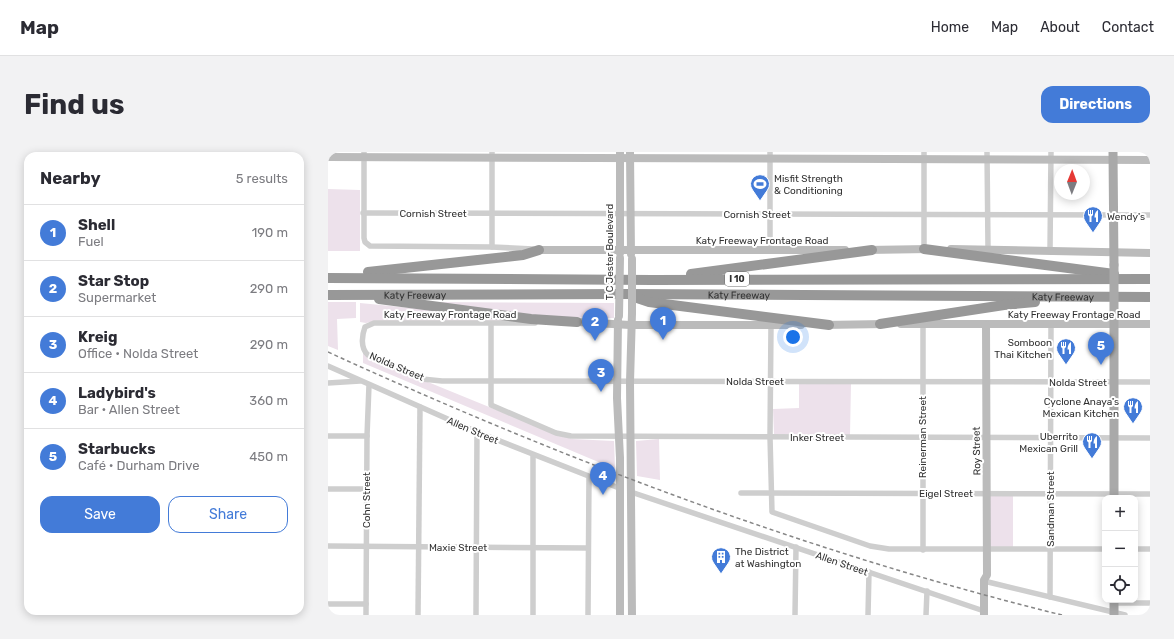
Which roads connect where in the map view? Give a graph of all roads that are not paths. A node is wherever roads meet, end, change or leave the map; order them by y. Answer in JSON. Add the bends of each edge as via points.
{"nodes":[{"id":1,"x":364,"y":154,"type":"edge"},
{"id":2,"x":492,"y":155,"type":"edge"},
{"id":3,"x":620,"y":155,"type":"edge"},
{"id":4,"x":631,"y":155,"type":"edge"},
{"id":5,"x":770,"y":155,"type":"edge"},
{"id":6,"x":924,"y":156,"type":"edge"},
{"id":7,"x":987,"y":156,"type":"edge"},
{"id":8,"x":1051,"y":156,"type":"edge"},
{"id":9,"x":1113,"y":156,"type":"edge"},
{"id":10,"x":328,"y":157,"type":"edge"},
{"id":11,"x":1150,"y":160,"type":"edge"},
{"id":12,"x":363,"y":213,"type":"junction"},
{"id":13,"x":492,"y":214,"type":"junction"},
{"id":14,"x":620,"y":214,"type":"junction"},
{"id":15,"x":630,"y":214,"type":"junction"},
{"id":16,"x":770,"y":214,"type":"junction"},
{"id":17,"x":924,"y":215,"type":"junction"},
{"id":18,"x":987,"y":215,"type":"junction"},
{"id":19,"x":1050,"y":215,"type":"junction"},
{"id":20,"x":1114,"y":215,"type":"junction"},
{"id":21,"x":1150,"y":215,"type":"edge"},
{"id":22,"x":492,"y":247,"type":"junction"},
{"id":23,"x":988,"y":248,"type":"junction"},
{"id":24,"x":620,"y":249,"type":"junction"},
{"id":25,"x":630,"y":249,"type":"junction"},
{"id":26,"x":924,"y":249,"type":"junction"},
{"id":27,"x":539,"y":250,"type":"junction"},
{"id":28,"x":770,"y":250,"type":"junction"},
{"id":29,"x":872,"y":250,"type":"junction"},
{"id":30,"x":1050,"y":250,"type":"junction"},
{"id":31,"x":1150,"y":253,"type":"edge"},
{"id":32,"x":1114,"y":256,"type":"junction"},
{"id":33,"x":328,"y":277,"type":"edge"},
{"id":34,"x":1148,"y":279,"type":"edge"},
{"id":35,"x":652,"y":280,"type":"junction"},
{"id":36,"x":350,"y":294,"type":"junction"},
{"id":37,"x":624,"y":294,"type":"junction"},
{"id":38,"x":328,"y":295,"type":"edge"},
{"id":39,"x":1090,"y":296,"type":"junction"},
{"id":40,"x":1150,"y":297,"type":"edge"},
{"id":41,"x":631,"y":321,"type":"junction"},
{"id":42,"x":577,"y":322,"type":"junction"},
{"id":43,"x":618,"y":324,"type":"junction"},
{"id":44,"x":880,"y":324,"type":"junction"},
{"id":45,"x":1114,"y":324,"type":"junction"},
{"id":46,"x":1150,"y":324,"type":"edge"},
{"id":47,"x":491,"y":325,"type":"junction"},
{"id":48,"x":771,"y":325,"type":"junction"},
{"id":49,"x":829,"y":325,"type":"junction"},
{"id":50,"x":923,"y":325,"type":"junction"},
{"id":51,"x":986,"y":325,"type":"junction"},
{"id":52,"x":1051,"y":325,"type":"junction"},
{"id":53,"x":365,"y":352,"type":"joint"},
{"id":54,"x":328,"y":366,"type":"edge"},
{"id":55,"x":491,"y":380,"type":"junction"},
{"id":56,"x":360,"y":381,"type":"junction"},
{"id":57,"x":617,"y":381,"type":"junction"},
{"id":58,"x":770,"y":381,"type":"junction"},
{"id":59,"x":630,"y":382,"type":"junction"},
{"id":60,"x":923,"y":382,"type":"junction"},
{"id":61,"x":986,"y":382,"type":"junction"},
{"id":62,"x":1051,"y":382,"type":"junction"},
{"id":63,"x":1114,"y":382,"type":"junction"},
{"id":64,"x":1150,"y":382,"type":"edge"},
{"id":65,"x":328,"y":383,"type":"edge"},
{"id":66,"x":369,"y":385,"type":"junction"},
{"id":67,"x":420,"y":407,"type":"junction"},
{"id":68,"x":477,"y":432,"type":"junction"},
{"id":69,"x":328,"y":436,"type":"edge"},
{"id":70,"x":367,"y":436,"type":"junction"},
{"id":71,"x":631,"y":436,"type":"junction"},
{"id":72,"x":619,"y":437,"type":"junction"},
{"id":73,"x":770,"y":437,"type":"junction"},
{"id":74,"x":922,"y":437,"type":"junction"},
{"id":75,"x":986,"y":438,"type":"junction"},
{"id":76,"x":1050,"y":438,"type":"junction"},
{"id":77,"x":1114,"y":438,"type":"junction"},
{"id":78,"x":1150,"y":438,"type":"edge"},
{"id":79,"x":533,"y":455,"type":"junction"},
{"id":80,"x":589,"y":478,"type":"junction"},
{"id":81,"x":619,"y":488,"type":"junction"},
{"id":82,"x":328,"y":489,"type":"edge"},
{"id":83,"x":366,"y":489,"type":"junction"},
{"id":84,"x":631,"y":492,"type":"junction"},
{"id":85,"x":741,"y":493,"type":"dead end"},
{"id":86,"x":770,"y":493,"type":"junction"},
{"id":87,"x":922,"y":493,"type":"junction"},
{"id":88,"x":987,"y":493,"type":"junction"},
{"id":89,"x":1050,"y":493,"type":"junction"},
{"id":90,"x":1150,"y":494,"type":"edge"},
{"id":91,"x":1102,"y":495,"type":"edge"},
{"id":92,"x":1114,"y":495,"type":"edge"},
{"id":93,"x":1132,"y":495,"type":"edge"},
{"id":94,"x":619,"y":543,"type":"junction"},
{"id":95,"x":631,"y":543,"type":"junction"},
{"id":96,"x":328,"y":546,"type":"edge"},
{"id":97,"x":366,"y":547,"type":"junction"},
{"id":98,"x":418,"y":547,"type":"junction"},
{"id":99,"x":476,"y":547,"type":"junction"},
{"id":100,"x":796,"y":547,"type":"junction"},
{"id":101,"x":534,"y":548,"type":"junction"},
{"id":102,"x":588,"y":548,"type":"junction"},
{"id":103,"x":1050,"y":549,"type":"junction"},
{"id":104,"x":1102,"y":549,"type":"edge"},
{"id":105,"x":1138,"y":549,"type":"edge"},
{"id":106,"x":923,"y":550,"type":"junction"},
{"id":107,"x":986,"y":550,"type":"junction"},
{"id":108,"x":1150,"y":550,"type":"edge"},
{"id":109,"x":869,"y":572,"type":"junction"},
{"id":110,"x":987,"y":579,"type":"junction"},
{"id":111,"x":927,"y":591,"type":"junction"},
{"id":112,"x":1050,"y":597,"type":"junction"},
{"id":113,"x":620,"y":598,"type":"junction"},
{"id":114,"x":631,"y":598,"type":"junction"},
{"id":115,"x":1150,"y":603,"type":"edge"},
{"id":116,"x":328,"y":604,"type":"edge"},
{"id":117,"x":366,"y":604,"type":"junction"},
{"id":118,"x":1114,"y":609,"type":"edge"},
{"id":119,"x":985,"y":614,"type":"edge"},
{"id":120,"x":366,"y":615,"type":"edge"},
{"id":121,"x":418,"y":615,"type":"edge"},
{"id":122,"x":476,"y":615,"type":"edge"},
{"id":123,"x":533,"y":615,"type":"edge"},
{"id":124,"x":588,"y":615,"type":"edge"},
{"id":125,"x":620,"y":615,"type":"edge"},
{"id":126,"x":632,"y":615,"type":"edge"},
{"id":127,"x":794,"y":615,"type":"edge"},
{"id":128,"x":868,"y":615,"type":"edge"},
{"id":129,"x":926,"y":615,"type":"edge"},
{"id":130,"x":1125,"y":615,"type":"edge"}],
"edges":[{"from":1,"to":2,"type":"main road"},
{"from":1,"to":10,"type":"main road"},
{"from":1,"to":12,"type":"street"},
{"from":2,"to":3,"type":"main road"},
{"from":2,"to":13,"type":"street"},
{"from":3,"to":4,"type":"main road"},
{"from":3,"to":14,"type":"main road","name":"T C Jester Boulevard"},
{"from":4,"to":5,"type":"main road"},
{"from":4,"to":15,"type":"main road"},
{"from":5,"to":6,"type":"main road"},
{"from":5,"to":16,"type":"street"},
{"from":6,"to":7,"type":"main road"},
{"from":6,"to":17,"type":"street"},
{"from":7,"to":8,"type":"main road"},
{"from":7,"to":18,"type":"street"},
{"from":8,"to":9,"type":"main road"},
{"from":8,"to":19,"type":"street"},
{"from":9,"to":11,"type":"main road"},
{"from":9,"to":20,"type":"main road"},
{"from":12,"to":13,"type":"street","name":"Cornish Street"},
{"from":12,"to":22,"type":"street","name":"Katy Freeway Frontage Road","via":[[364,238],[366,243],[373,247]]},
{"from":13,"to":14,"type":"street","name":"Cornish Street"},
{"from":13,"to":22,"type":"street"},
{"from":14,"to":15,"type":"street","name":"Cornish Street"},
{"from":14,"to":24,"type":"main road","name":"T C Jester Boulevard"},
{"from":15,"to":16,"type":"street","name":"Cornish Street"},
{"from":15,"to":25,"type":"main road"},
{"from":16,"to":17,"type":"street","name":"Cornish Street"},
{"from":16,"to":28,"type":"street"},
{"from":17,"to":18,"type":"street","name":"Cornish Street"},
{"from":17,"to":26,"type":"street"},
{"from":18,"to":19,"type":"street","name":"Cornish Street"},
{"from":18,"to":23,"type":"street"},
{"from":19,"to":20,"type":"street","name":"Cornish Street"},
{"from":19,"to":30,"type":"street"},
{"from":20,"to":21,"type":"street","name":"Cornish Street"},
{"from":20,"to":32,"type":"main road"},
{"from":22,"to":27,"type":"street","name":"Katy Freeway Frontage Road"},
{"from":23,"to":26,"type":"main road","name":"Katy Freeway Frontage Road"},
{"from":23,"to":30,"type":"main road","name":"Katy Freeway Frontage Road"},
{"from":24,"to":25,"type":"main road","name":"Katy Freeway Frontage Road"},
{"from":24,"to":27,"type":"main road","name":"Katy Freeway Frontage Road"},
{"from":24,"to":43,"type":"main road","name":"T C Jester Boulevard","bridge":true},
{"from":25,"to":28,"type":"main road","name":"Katy Freeway Frontage Road"},
{"from":25,"to":41,"type":"main road","bridge":true},
{"from":26,"to":29,"type":"main road","name":"Katy Freeway Frontage Road"},
{"from":26,"to":34,"type":"highway"},
{"from":27,"to":33,"type":"highway","via":[[523,255]]},
{"from":28,"to":29,"type":"main road","name":"Katy Freeway Frontage Road"},
{"from":29,"to":35,"type":"highway"},
{"from":30,"to":32,"type":"main road","name":"Katy Freeway Frontage Road"},
{"from":31,"to":32,"type":"main road","name":"Katy Freeway Frontage Road"},
{"from":32,"to":45,"type":"main road","bridge":true},
{"from":33,"to":35,"type":"highway","name":"Katy Freeway","number":"I 10"},
{"from":34,"to":35,"type":"highway","name":"Katy Freeway","number":"I 10"},
{"from":36,"to":37,"type":"highway","name":"Katy Freeway","number":"I 10"},
{"from":36,"to":38,"type":"highway","name":"Katy Freeway","number":"I 10"},
{"from":36,"to":42,"type":"highway","via":[[419,306]]},
{"from":37,"to":39,"type":"highway","name":"Katy Freeway","number":"I 10"},
{"from":37,"to":49,"type":"highway","via":[[649,302]]},
{"from":39,"to":40,"type":"highway","name":"Katy Freeway","number":"I 10"},
{"from":39,"to":44,"type":"highway","via":[[1004,305]]},
{"from":41,"to":43,"type":"main road","name":"Katy Freeway Frontage Road"},
{"from":41,"to":48,"type":"main road","name":"Katy Freeway Frontage Road"},
{"from":41,"to":59,"type":"main road"},
{"from":42,"to":43,"type":"main road","name":"Katy Freeway Frontage Road"},
{"from":42,"to":47,"type":"street","name":"Katy Freeway Frontage Road"},
{"from":43,"to":57,"type":"main road","name":"T C Jester Boulevard"},
{"from":44,"to":49,"type":"main road","name":"Katy Freeway Frontage Road"},
{"from":44,"to":50,"type":"main road","name":"Katy Freeway Frontage Road"},
{"from":45,"to":46,"type":"main road","name":"Katy Freeway Frontage Road"},
{"from":45,"to":52,"type":"main road","name":"Katy Freeway Frontage Road"},
{"from":45,"to":63,"type":"main road"},
{"from":47,"to":53,"type":"street","name":"Katy Freeway Frontage Road","via":[[374,323],[367,325],[363,333]]},
{"from":47,"to":55,"type":"street"},
{"from":48,"to":49,"type":"main road","name":"Katy Freeway Frontage Road"},
{"from":48,"to":58,"type":"street"},
{"from":50,"to":51,"type":"main road","name":"Katy Freeway Frontage Road"},
{"from":50,"to":60,"type":"street","name":"Reinerman Street"},
{"from":51,"to":52,"type":"main road","name":"Katy Freeway Frontage Road"},
{"from":51,"to":61,"type":"main road","name":"Roy Street"},
{"from":52,"to":62,"type":"street","name":"Sandman Street"},
{"from":53,"to":55,"type":"street","name":"Nolda Street","via":[[422,379]]},
{"from":54,"to":56,"type":"street","name":"Allen Street"},
{"from":55,"to":57,"type":"street","name":"Nolda Street"},
{"from":55,"to":72,"type":"street","name":"Inker Street","via":[[491,405],[571,436]]},
{"from":56,"to":65,"type":"street"},
{"from":56,"to":66,"type":"street","name":"Allen Street"},
{"from":57,"to":59,"type":"street","name":"Nolda Street"},
{"from":57,"to":72,"type":"main road","name":"T C Jester Boulevard"},
{"from":58,"to":59,"type":"street","name":"Nolda Street"},
{"from":58,"to":60,"type":"street","name":"Nolda Street"},
{"from":58,"to":73,"type":"street"},
{"from":59,"to":71,"type":"main road"},
{"from":60,"to":61,"type":"street","name":"Nolda Street"},
{"from":60,"to":74,"type":"street","name":"Reinerman Street"},
{"from":61,"to":62,"type":"street","name":"Nolda Street"},
{"from":61,"to":75,"type":"main road","name":"Roy Street"},
{"from":62,"to":63,"type":"street","name":"Nolda Street"},
{"from":62,"to":76,"type":"street","name":"Sandman Street"},
{"from":63,"to":64,"type":"street","name":"Nolda Street"},
{"from":63,"to":77,"type":"main road"},
{"from":66,"to":67,"type":"street","name":"Allen Street"},
{"from":66,"to":70,"type":"street","name":"Cohn Street"},
{"from":67,"to":68,"type":"street","name":"Allen Street"},
{"from":67,"to":98,"type":"street"},
{"from":68,"to":79,"type":"street","name":"Allen Street"},
{"from":68,"to":99,"type":"street"},
{"from":69,"to":70,"type":"street"},
{"from":70,"to":83,"type":"street","name":"Cohn Street"},
{"from":71,"to":72,"type":"street","name":"Inker Street"},
{"from":71,"to":73,"type":"street","name":"Inker Street"},
{"from":71,"to":84,"type":"main road"},
{"from":72,"to":81,"type":"main road","name":"T C Jester Boulevard"},
{"from":73,"to":74,"type":"street","name":"Inker Street"},
{"from":73,"to":86,"type":"street"},
{"from":74,"to":75,"type":"street","name":"Inker Street"},
{"from":74,"to":87,"type":"street","name":"Reinerman Street"},
{"from":75,"to":76,"type":"street","name":"Inker Street"},
{"from":75,"to":88,"type":"main road","name":"Roy Street"},
{"from":76,"to":77,"type":"street","name":"Inker Street"},
{"from":76,"to":89,"type":"street","name":"Sandman Street"},
{"from":77,"to":78,"type":"street","name":"Inker Street"},
{"from":77,"to":92,"type":"main road"},
{"from":79,"to":80,"type":"street","name":"Allen Street"},
{"from":79,"to":101,"type":"street"},
{"from":80,"to":81,"type":"street","name":"Allen Street"},
{"from":80,"to":102,"type":"street"},
{"from":81,"to":94,"type":"main road","name":"T C Jester Boulevard"},
{"from":82,"to":83,"type":"street"},
{"from":83,"to":97,"type":"street","name":"Cohn Street"},
{"from":84,"to":95,"type":"main road"},
{"from":84,"to":100,"type":"street","name":"Allen Street"},
{"from":85,"to":86,"type":"street","name":"Eigel Street"},
{"from":86,"to":87,"type":"street","name":"Eigel Street"},
{"from":86,"to":106,"type":"street","via":[[770,506],[774,513],[870,546]]},
{"from":87,"to":88,"type":"street","name":"Eigel Street"},
{"from":87,"to":106,"type":"street","name":"Reinerman Street"},
{"from":88,"to":89,"type":"street","name":"Eigel Street"},
{"from":88,"to":107,"type":"main road","name":"Roy Street"},
{"from":89,"to":91,"type":"street","name":"Eigel Street"},
{"from":89,"to":103,"type":"street","name":"Sandman Street"},
{"from":90,"to":93,"type":"street","name":"Eigel Street"},
{"from":94,"to":95,"type":"main road"},
{"from":94,"to":113,"type":"main road","name":"T C Jester Boulevard"},
{"from":95,"to":114,"type":"main road"},
{"from":96,"to":97,"type":"street","name":"Maxie Street"},
{"from":97,"to":98,"type":"street","name":"Maxie Street"},
{"from":97,"to":117,"type":"street","name":"Cohn Street"},
{"from":98,"to":99,"type":"street","name":"Maxie Street"},
{"from":98,"to":121,"type":"street"},
{"from":99,"to":101,"type":"street","name":"Maxie Street"},
{"from":99,"to":122,"type":"street"},
{"from":100,"to":109,"type":"street","name":"Allen Street"},
{"from":100,"to":127,"type":"street"},
{"from":101,"to":102,"type":"street","name":"Maxie Street"},
{"from":101,"to":123,"type":"street"},
{"from":102,"to":124,"type":"street"},
{"from":103,"to":104,"type":"street"},
{"from":103,"to":107,"type":"street"},
{"from":103,"to":112,"type":"street","name":"Sandman Street"},
{"from":105,"to":108,"type":"street"},
{"from":106,"to":107,"type":"street"},
{"from":107,"to":110,"type":"main road","name":"Roy Street"},
{"from":109,"to":111,"type":"street","name":"Allen Street"},
{"from":109,"to":128,"type":"street"},
{"from":110,"to":112,"type":"street"},
{"from":110,"to":119,"type":"main road","name":"Roy Street","via":[[984,580]]},
{"from":111,"to":119,"type":"street","name":"Allen Street"},
{"from":111,"to":129,"type":"street"},
{"from":112,"to":118,"type":"street"},
{"from":113,"to":114,"type":"main road"},
{"from":113,"to":125,"type":"main road","name":"T C Jester Boulevard"},
{"from":114,"to":126,"type":"main road"},
{"from":115,"to":118,"type":"street"},
{"from":116,"to":117,"type":"street"},
{"from":117,"to":120,"type":"street","name":"Cohn Street"},
{"from":118,"to":130,"type":"street"}]}
